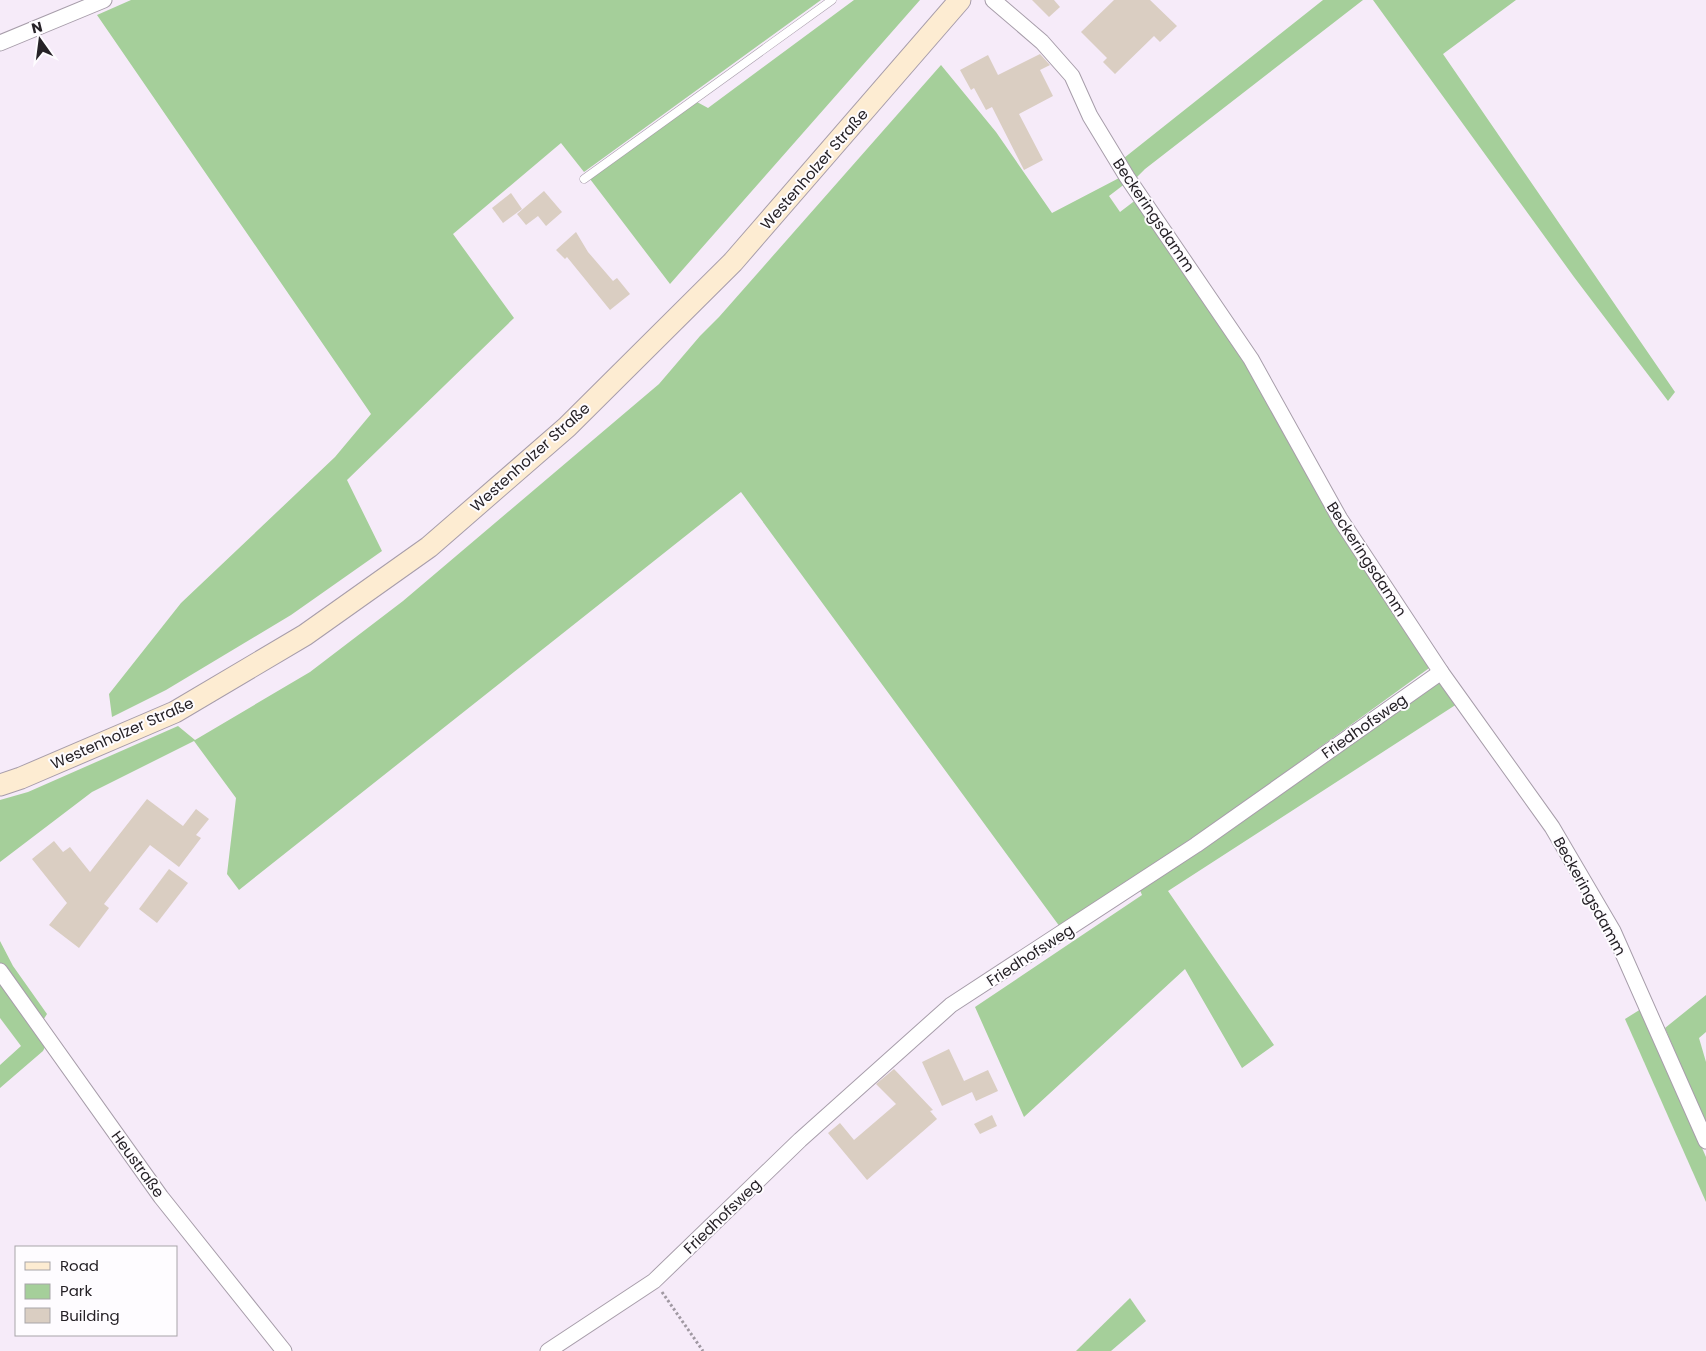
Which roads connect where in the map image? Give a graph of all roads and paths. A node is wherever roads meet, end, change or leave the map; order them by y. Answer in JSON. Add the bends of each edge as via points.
{"nodes":[{"id":1,"x":104,"y":0,"type":"edge"},
{"id":2,"x":832,"y":0,"type":"edge"},
{"id":3,"x":960,"y":0,"type":"edge"},
{"id":4,"x":993,"y":0,"type":"edge"},
{"id":5,"x":0,"y":43,"type":"edge"},
{"id":6,"x":584,"y":179,"type":"dead end"},
{"id":7,"x":1441,"y":672,"type":"junction"},
{"id":8,"x":0,"y":785,"type":"edge"},
{"id":9,"x":0,"y":971,"type":"edge"},
{"id":10,"x":1706,"y":1141,"type":"edge"},
{"id":11,"x":654,"y":1281,"type":"junction"},
{"id":12,"x":284,"y":1351,"type":"edge"},
{"id":13,"x":548,"y":1351,"type":"edge"},
{"id":14,"x":703,"y":1351,"type":"edge"}],
"edges":[{"from":1,"to":5,"type":"street"},
{"from":2,"to":6,"type":"lane"},
{"from":3,"to":8,"type":"main road","name":"Westenholzer Straße","via":[[733,262],[567,427],[429,547],[305,635],[175,712]]},
{"from":4,"to":7,"type":"street","name":"Beckeringsdamm","via":[[1042,42],[1072,76],[1090,116],[1127,177],[1251,359],[1340,519]]},
{"from":7,"to":10,"type":"street","name":"Beckeringsdamm","via":[[1552,827],[1613,931]]},
{"from":7,"to":11,"type":"street","name":"Friedhofsweg","via":[[1196,845],[951,1005],[800,1140]]},
{"from":9,"to":12,"type":"street","name":"Heustraße","via":[[161,1197]]},
{"from":11,"to":13,"type":"street","name":"Friedhofsweg"},
{"from":11,"to":14,"type":"path"}]}
